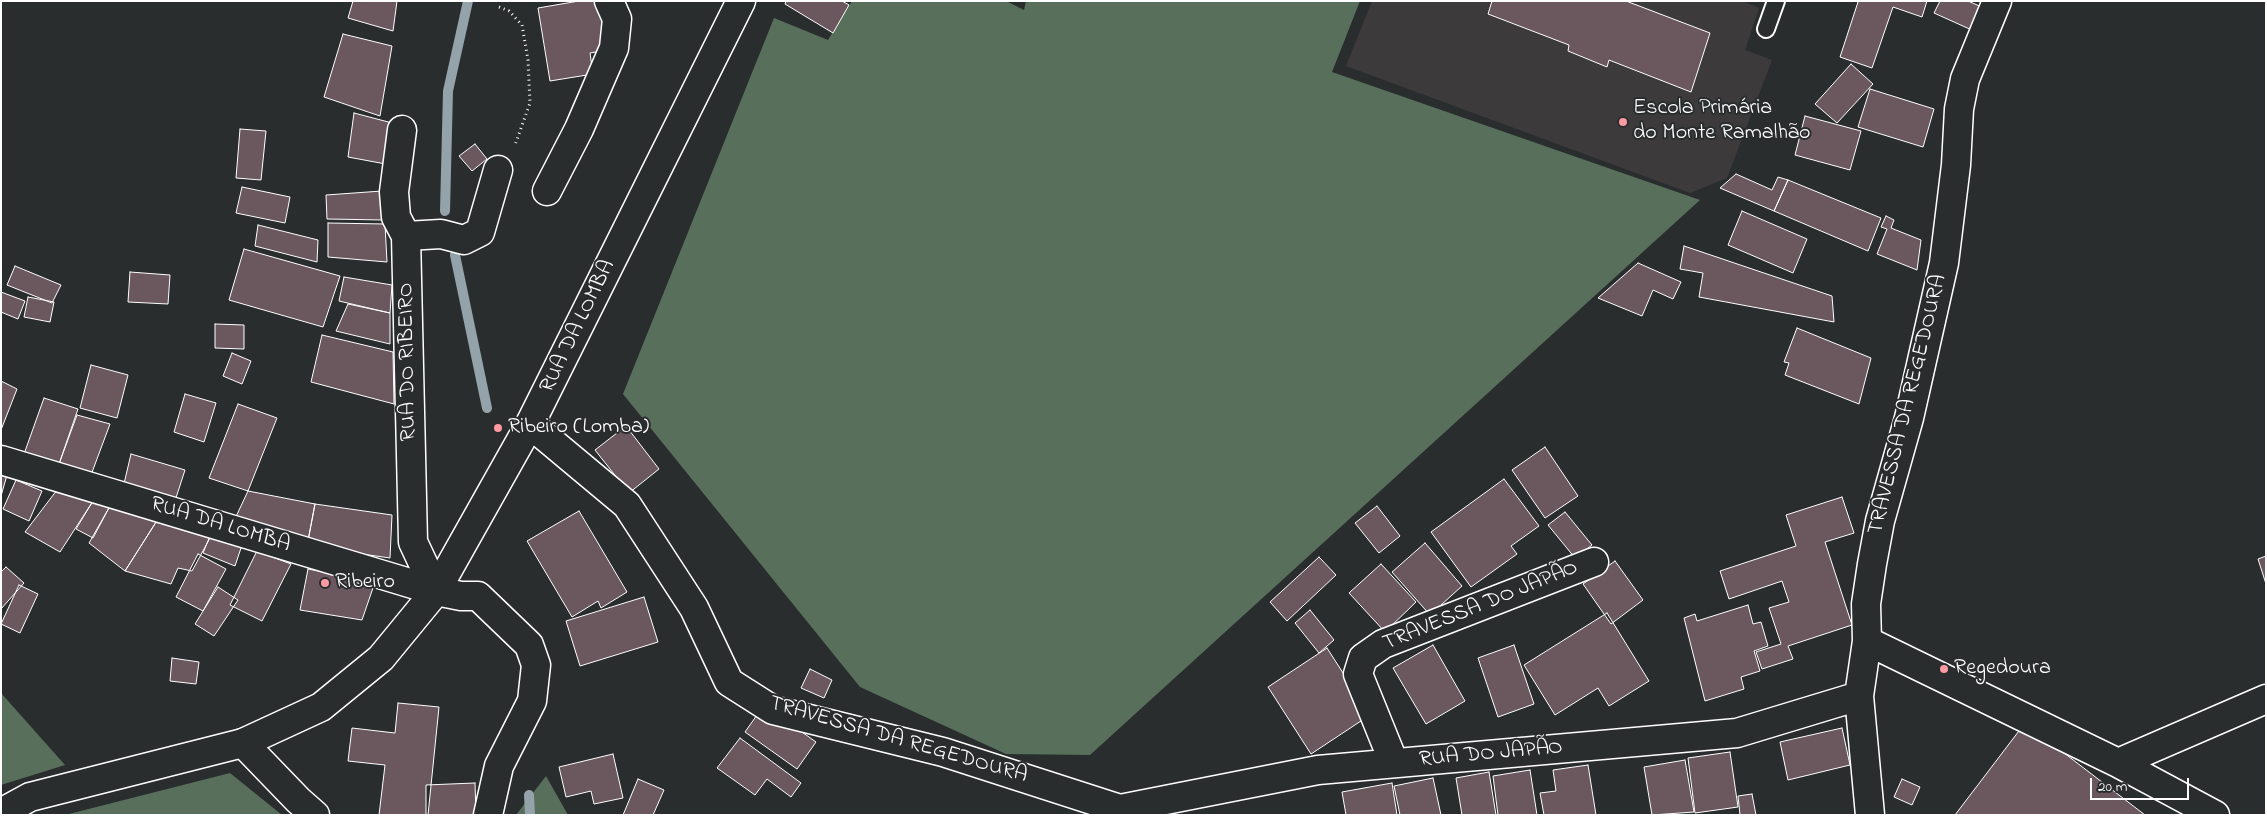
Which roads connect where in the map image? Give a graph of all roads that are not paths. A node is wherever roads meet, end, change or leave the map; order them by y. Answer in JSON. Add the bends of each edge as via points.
{"nodes":[{"id":1,"x":609,"y":1,"type":"edge"},
{"id":2,"x":741,"y":1,"type":"edge"},
{"id":3,"x":1776,"y":1,"type":"edge"},
{"id":4,"x":1997,"y":1,"type":"edge"},
{"id":5,"x":1766,"y":29,"type":"dead end"},
{"id":6,"x":402,"y":130,"type":"dead end"},
{"id":7,"x":498,"y":170,"type":"road end"},
{"id":8,"x":547,"y":191,"type":"dead end"},
{"id":9,"x":406,"y":236,"type":"junction"},
{"id":10,"x":530,"y":424,"type":"junction"},
{"id":11,"x":1,"y":460,"type":"edge"},
{"id":12,"x":1594,"y":562,"type":"dead end"},
{"id":13,"x":436,"y":591,"type":"junction"},
{"id":14,"x":1867,"y":641,"type":"junction"},
{"id":15,"x":1859,"y":696,"type":"junction"},
{"id":16,"x":2266,"y":698,"type":"edge"},
{"id":17,"x":243,"y":742,"type":"junction"},
{"id":18,"x":1394,"y":763,"type":"junction"},
{"id":19,"x":2118,"y":763,"type":"junction"},
{"id":20,"x":1,"y":813,"type":"edge"},
{"id":21,"x":1123,"y":813,"type":"edge"},
{"id":22,"x":315,"y":815,"type":"edge"},
{"id":23,"x":488,"y":815,"type":"edge"},
{"id":24,"x":1870,"y":815,"type":"edge"},
{"id":25,"x":2215,"y":815,"type":"edge"}],
"edges":[{"from":1,"to":8,"type":"street","via":[[617,19],[614,48],[579,129]]},
{"from":2,"to":10,"type":"street","name":"RUA DA LOMBA"},
{"from":3,"to":5,"type":"lane"},
{"from":4,"to":14,"type":"street","name":"TRAVESSA DA REGEDOURA","via":[[1965,79],[1959,109],[1944,263],[1917,383],[1880,520],[1866,604]]},
{"from":6,"to":9,"type":"street","name":"RUA DO RIBEIRO","via":[[394,192],[396,217]]},
{"from":7,"to":9,"type":"street","via":[[480,232],[464,240],[441,234]]},
{"from":9,"to":13,"type":"street","name":"RUA DO RIBEIRO","via":[[414,542]]},
{"from":10,"to":13,"type":"street","name":"RUA DA LOMBA"},
{"from":10,"to":21,"type":"street","name":"TRAVESSA DA REGEDOURA","via":[[627,505],[694,608],[729,682],[773,710],[943,752]]},
{"from":11,"to":13,"type":"street","name":"RUA DA LOMBA"},
{"from":12,"to":18,"type":"street","name":"TRAVESSA DO JAPÃO","via":[[1383,644],[1363,658],[1358,674]]},
{"from":13,"to":17,"type":"street","via":[[381,658],[321,707]]},
{"from":13,"to":23,"type":"street","via":[[478,596],[528,644],[536,665],[532,702],[499,766]]},
{"from":14,"to":15,"type":"street","name":"TRAVESSA DA REGEDOURA"},
{"from":14,"to":19,"type":"street"},
{"from":15,"to":18,"type":"street","name":"RUA DO JAPÃO","via":[[1737,733]]},
{"from":15,"to":24,"type":"street","name":"TRAVESSA DA REGEDOURA"},
{"from":16,"to":19,"type":"street"},
{"from":17,"to":20,"type":"street","via":[[30,797]]},
{"from":17,"to":22,"type":"street"},
{"from":18,"to":21,"type":"street","name":"RUA DO JAPÃO","via":[[1318,770]]},
{"from":19,"to":25,"type":"street"}]}
